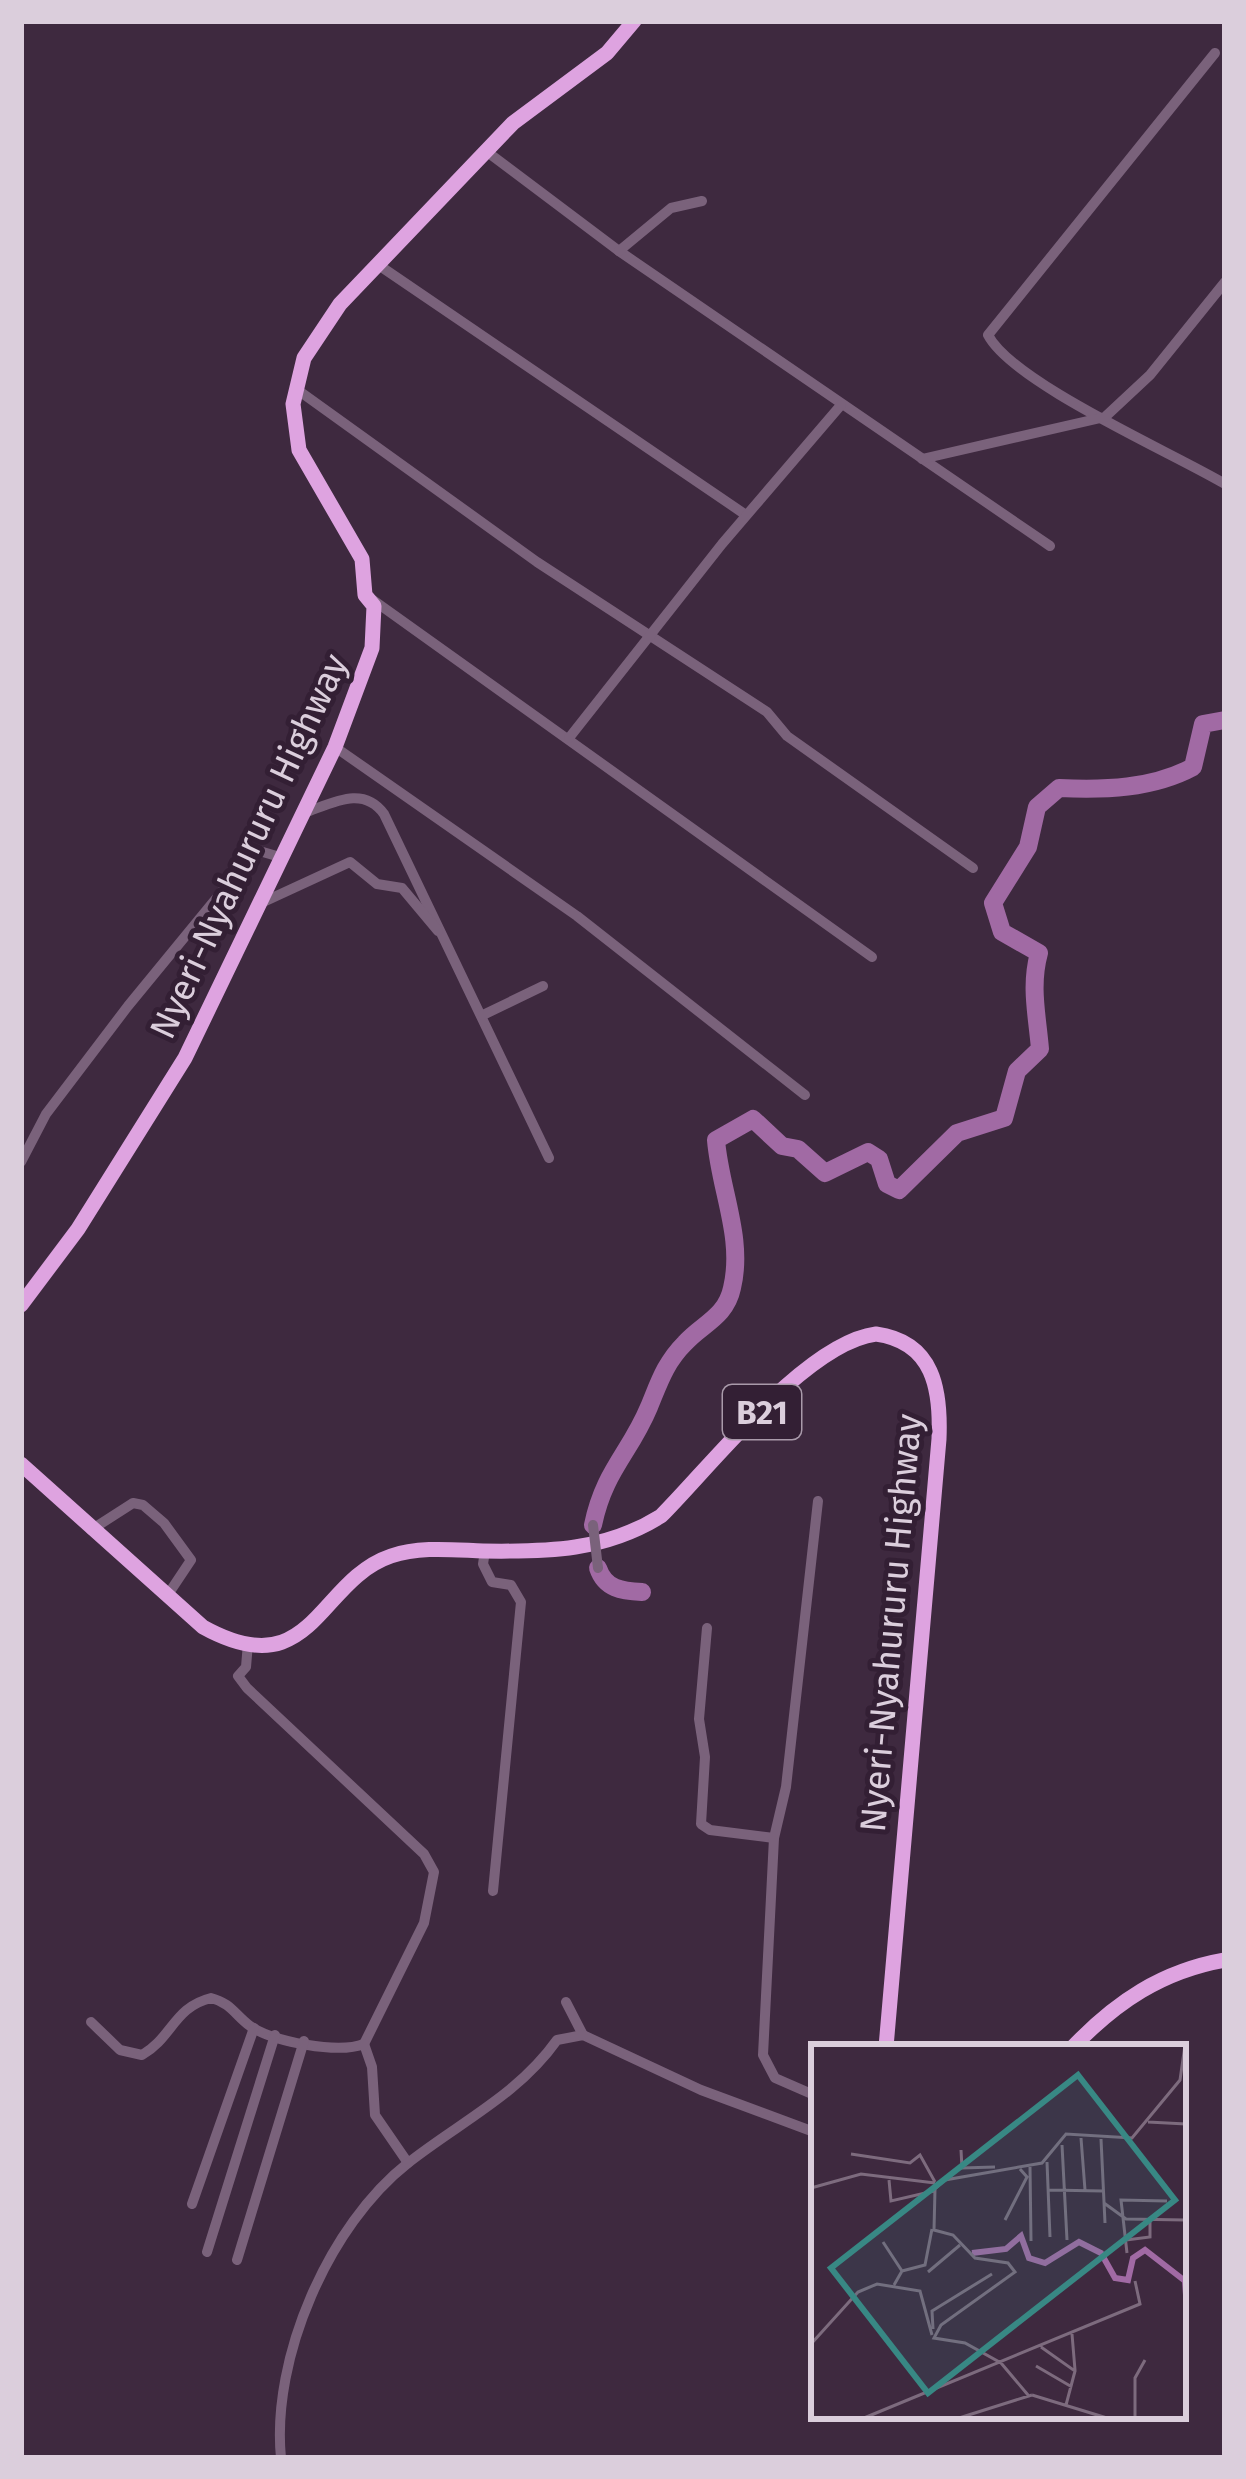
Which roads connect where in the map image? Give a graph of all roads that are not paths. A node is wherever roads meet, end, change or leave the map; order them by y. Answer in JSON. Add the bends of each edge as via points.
{"nodes":[{"id":1,"x":634,"y":21,"type":"edge"},
{"id":2,"x":1215,"y":53,"type":"dead end"},
{"id":3,"x":486,"y":151,"type":"junction"},
{"id":4,"x":702,"y":201,"type":"dead end"},
{"id":5,"x":619,"y":251,"type":"junction"},
{"id":6,"x":380,"y":266,"type":"junction"},
{"id":7,"x":1225,"y":282,"type":"edge"},
{"id":8,"x":295,"y":388,"type":"junction"},
{"id":9,"x":841,"y":406,"type":"junction"},
{"id":10,"x":1105,"y":417,"type":"junction"},
{"id":11,"x":922,"y":459,"type":"junction"},
{"id":12,"x":1225,"y":484,"type":"edge"},
{"id":13,"x":746,"y":515,"type":"junction"},
{"id":14,"x":1050,"y":545,"type":"dead end"},
{"id":15,"x":365,"y":595,"type":"junction"},
{"id":16,"x":652,"y":637,"type":"junction"},
{"id":17,"x":569,"y":738,"type":"junction"},
{"id":18,"x":335,"y":747,"type":"junction"},
{"id":19,"x":301,"y":814,"type":"junction"},
{"id":20,"x":280,"y":857,"type":"junction"},
{"id":21,"x":973,"y":868,"type":"dead end"},
{"id":22,"x":259,"y":904,"type":"junction"},
{"id":23,"x":450,"y":946,"type":"junction"},
{"id":24,"x":872,"y":957,"type":"dead end"},
{"id":25,"x":543,"y":986,"type":"dead end"},
{"id":26,"x":483,"y":1015,"type":"junction"},
{"id":27,"x":805,"y":1095,"type":"dead end"},
{"id":28,"x":549,"y":1157,"type":"dead end"},
{"id":29,"x":21,"y":1162,"type":"edge"},
{"id":30,"x":21,"y":1305,"type":"edge"},
{"id":31,"x":21,"y":1464,"type":"edge"},
{"id":32,"x":818,"y":1501,"type":"dead end"},
{"id":33,"x":593,"y":1525,"type":"dead end"},
{"id":34,"x":91,"y":1530,"type":"junction"},
{"id":35,"x":485,"y":1551,"type":"junction"},
{"id":36,"x":598,"y":1568,"type":"dead end"},
{"id":37,"x":167,"y":1596,"type":"junction"},
{"id":38,"x":707,"y":1628,"type":"dead end"},
{"id":39,"x":248,"y":1643,"type":"junction"},
{"id":40,"x":774,"y":1838,"type":"junction"},
{"id":41,"x":493,"y":1891,"type":"dead end"},
{"id":42,"x":1225,"y":1960,"type":"edge"},
{"id":43,"x":566,"y":2002,"type":"dead end"},
{"id":44,"x":92,"y":2022,"type":"dead end"},
{"id":45,"x":254,"y":2028,"type":"junction"},
{"id":46,"x":275,"y":2035,"type":"junction"},
{"id":47,"x":583,"y":2035,"type":"junction"},
{"id":48,"x":304,"y":2041,"type":"junction"},
{"id":49,"x":364,"y":2044,"type":"junction"},
{"id":50,"x":886,"y":2044,"type":"edge"},
{"id":51,"x":1075,"y":2044,"type":"edge"},
{"id":52,"x":811,"y":2094,"type":"edge"},
{"id":53,"x":811,"y":2131,"type":"edge"},
{"id":54,"x":408,"y":2163,"type":"junction"},
{"id":55,"x":192,"y":2204,"type":"dead end"},
{"id":56,"x":208,"y":2252,"type":"dead end"},
{"id":57,"x":237,"y":2260,"type":"dead end"},
{"id":58,"x":281,"y":2458,"type":"edge"}],
"edges":[{"from":1,"to":3,"type":"highway","name":"Nyeri-Nyahururu Highway","via":[[607,53]]},
{"from":2,"to":10,"type":"street","via":[[990,330],[1016,364]]},
{"from":3,"to":5,"type":"street"},
{"from":3,"to":6,"type":"highway","name":"Nyeri-Nyahururu Highway"},
{"from":4,"to":5,"type":"street","via":[[671,208]]},
{"from":5,"to":9,"type":"street"},
{"from":6,"to":8,"type":"highway","name":"Nyeri-Nyahururu Highway","via":[[316,334]]},
{"from":6,"to":13,"type":"street"},
{"from":7,"to":10,"type":"street","via":[[1150,376]]},
{"from":8,"to":15,"type":"highway","name":"Nyeri-Nyahururu Highway","via":[[299,450],[362,559]]},
{"from":8,"to":16,"type":"street"},
{"from":9,"to":11,"type":"street"},
{"from":9,"to":13,"type":"street"},
{"from":10,"to":11,"type":"street"},
{"from":10,"to":12,"type":"street"},
{"from":11,"to":14,"type":"street"},
{"from":13,"to":16,"type":"street"},
{"from":15,"to":17,"type":"street"},
{"from":15,"to":18,"type":"highway","name":"Nyeri-Nyahururu Highway","via":[[374,606],[372,648]]},
{"from":16,"to":17,"type":"street"},
{"from":16,"to":21,"type":"street"},
{"from":17,"to":24,"type":"street"},
{"from":18,"to":19,"type":"highway","name":"Nyeri-Nyahururu Highway"},
{"from":18,"to":27,"type":"street","via":[[577,916]]},
{"from":19,"to":20,"type":"highway","name":"Nyeri-Nyahururu Highway"},
{"from":19,"to":23,"type":"street","via":[[357,797],[374,801]]},
{"from":20,"to":22,"type":"highway","name":"Nyeri-Nyahururu Highway"},
{"from":20,"to":29,"type":"street","via":[[256,850],[242,862],[46,1114]]},
{"from":22,"to":23,"type":"street","via":[[350,862],[377,884],[402,888]]},
{"from":22,"to":30,"type":"highway","name":"Nyeri-Nyahururu Highway","via":[[185,1058]]},
{"from":23,"to":26,"type":"street"},
{"from":25,"to":26,"type":"street"},
{"from":26,"to":28,"type":"street"},
{"from":31,"to":34,"type":"highway"},
{"from":32,"to":40,"type":"street"},
{"from":33,"to":36,"type":"street","bridge":true},
{"from":34,"to":37,"type":"highway"},
{"from":34,"to":37,"type":"street","via":[[133,1503],[154,1514],[191,1560]]},
{"from":35,"to":39,"type":"highway","name":"Nyeri-Nyahururu Highway","number":"B21","via":[[390,1556],[300,1632]]},
{"from":35,"to":41,"type":"street","via":[[492,1582],[512,1585],[521,1602]]},
{"from":35,"to":50,"type":"highway","name":"Nyeri-Nyahururu Highway","number":"B21","via":[[576,1549],[636,1532],[662,1516],[802,1371],[849,1341],[889,1336],[930,1366],[939,1439]]},
{"from":37,"to":39,"type":"highway","via":[[203,1627]]},
{"from":38,"to":40,"type":"street","via":[[701,1824]]},
{"from":39,"to":49,"type":"street","via":[[238,1676],[247,1688],[434,1872],[424,1923]]},
{"from":40,"to":52,"type":"street","via":[[763,2055],[775,2078]]},
{"from":42,"to":51,"type":"highway","via":[[1199,1964],[1113,2006]]},
{"from":43,"to":47,"type":"street"},
{"from":44,"to":45,"type":"street","via":[[120,2050],[142,2055],[195,2002],[219,2000]]},
{"from":45,"to":46,"type":"street"},
{"from":45,"to":55,"type":"street"},
{"from":46,"to":48,"type":"street"},
{"from":46,"to":56,"type":"street"},
{"from":47,"to":53,"type":"street"},
{"from":47,"to":54,"type":"street","via":[[557,2040],[527,2080]]},
{"from":48,"to":49,"type":"street"},
{"from":48,"to":57,"type":"street"},
{"from":49,"to":54,"type":"street","via":[[374,2115]]},
{"from":54,"to":58,"type":"street","via":[[324,2265],[286,2376]]}]}
